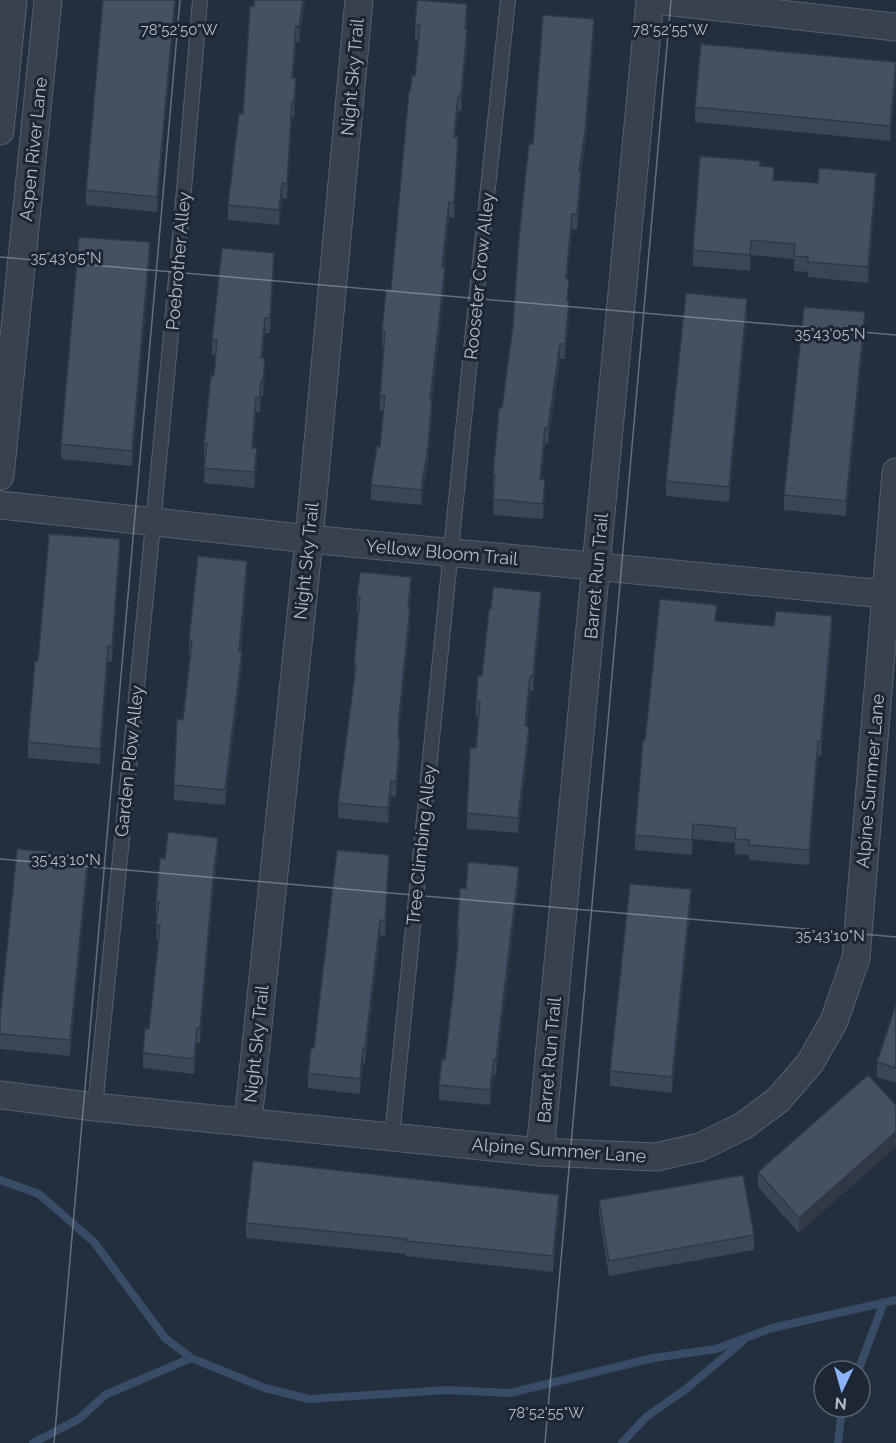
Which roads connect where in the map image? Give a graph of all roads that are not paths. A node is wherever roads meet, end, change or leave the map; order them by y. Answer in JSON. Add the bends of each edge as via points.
{"nodes":[{"id":1,"x":13,"y":0,"type":"edge"},
{"id":2,"x":48,"y":0,"type":"edge"},
{"id":3,"x":200,"y":0,"type":"edge"},
{"id":4,"x":359,"y":0,"type":"edge"},
{"id":5,"x":508,"y":0,"type":"edge"},
{"id":6,"x":650,"y":0,"type":"edge"},
{"id":7,"x":656,"y":0,"type":"edge"},
{"id":8,"x":896,"y":27,"type":"edge"},
{"id":9,"x":0,"y":131,"type":"edge"},
{"id":10,"x":896,"y":472,"type":"edge"},
{"id":11,"x":0,"y":476,"type":"edge"},
{"id":12,"x":0,"y":505,"type":"edge"},
{"id":13,"x":154,"y":523,"type":"junction"},
{"id":14,"x":309,"y":539,"type":"junction"},
{"id":15,"x":451,"y":553,"type":"junction"},
{"id":16,"x":596,"y":565,"type":"junction"},
{"id":17,"x":885,"y":594,"type":"junction"},
{"id":18,"x":0,"y":1095,"type":"edge"},
{"id":19,"x":95,"y":1107,"type":"junction"},
{"id":20,"x":248,"y":1121,"type":"junction"},
{"id":21,"x":392,"y":1136,"type":"junction"},
{"id":22,"x":540,"y":1152,"type":"junction"}],
"edges":[{"from":1,"to":9,"type":"street","name":"Aspen River Lane"},
{"from":2,"to":11,"type":"street","name":"Aspen River Lane"},
{"from":3,"to":13,"type":"lane","name":"Poebrother Alley"},
{"from":4,"to":14,"type":"street","name":"Night Sky Trail"},
{"from":5,"to":15,"type":"lane","name":"Rooseter Crow Alley"},
{"from":6,"to":16,"type":"street","name":"Barret Run Trail"},
{"from":7,"to":8,"type":"street"},
{"from":10,"to":17,"type":"street","name":"Alpine Summer Lane"},
{"from":12,"to":13,"type":"street","name":"Yellow Bloom Trail"},
{"from":13,"to":14,"type":"street","name":"Yellow Bloom Trail"},
{"from":13,"to":19,"type":"lane","name":"Garden Plow Alley"},
{"from":14,"to":15,"type":"street","name":"Yellow Bloom Trail"},
{"from":14,"to":20,"type":"street","name":"Night Sky Trail"},
{"from":15,"to":16,"type":"street","name":"Yellow Bloom Trail"},
{"from":15,"to":21,"type":"lane","name":"Tree Climbing Alley"},
{"from":16,"to":17,"type":"street","name":"Yellow Bloom Trail"},
{"from":16,"to":22,"type":"street","name":"Barret Run Trail"},
{"from":17,"to":22,"type":"street","name":"Alpine Summer Lane","via":[[856,958],[834,1021],[810,1063],[778,1100],[743,1126],[700,1147],[656,1157]]},
{"from":18,"to":19,"type":"street","name":"Alpine Summer Lane"},
{"from":19,"to":20,"type":"street","name":"Alpine Summer Lane"},
{"from":20,"to":21,"type":"street","name":"Alpine Summer Lane"},
{"from":21,"to":22,"type":"street","name":"Alpine Summer Lane"}]}
